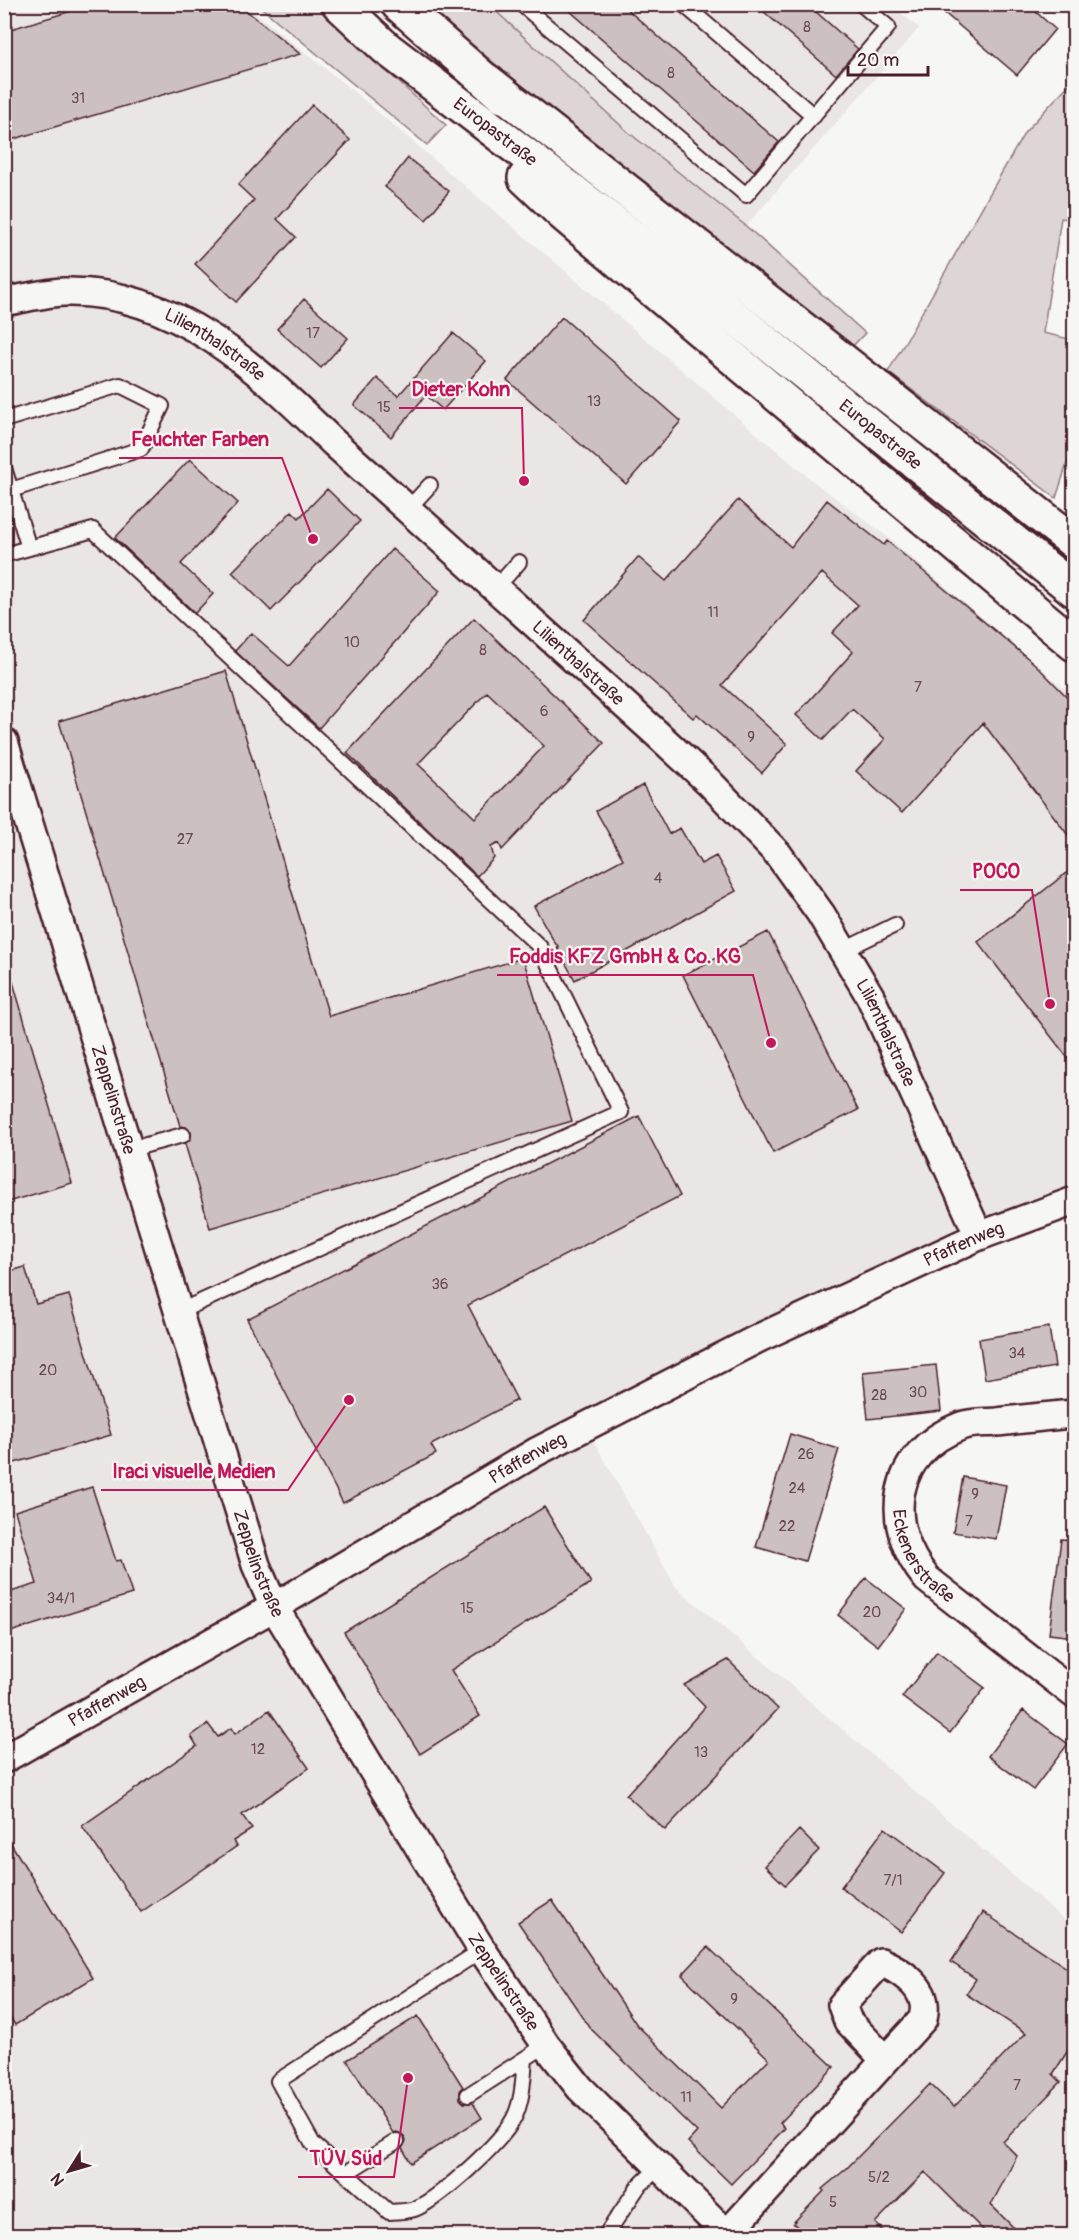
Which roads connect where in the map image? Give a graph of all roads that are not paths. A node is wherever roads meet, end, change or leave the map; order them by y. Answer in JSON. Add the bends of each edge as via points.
{"nodes":[{"id":1,"x":339,"y":4,"type":"edge"},
{"id":2,"x":398,"y":4,"type":"edge"},
{"id":3,"x":521,"y":4,"type":"edge"},
{"id":4,"x":683,"y":4,"type":"edge"},
{"id":5,"x":861,"y":4,"type":"edge"},
{"id":6,"x":386,"y":48,"type":"junction"},
{"id":7,"x":487,"y":81,"type":"junction"},
{"id":8,"x":814,"y":116,"type":"junction"},
{"id":9,"x":685,"y":277,"type":"junction"},
{"id":10,"x":4,"y":302,"type":"edge"},
{"id":11,"x":4,"y":420,"type":"edge"},
{"id":12,"x":4,"y":468,"type":"edge"},
{"id":13,"x":430,"y":485,"type":"dead end"},
{"id":14,"x":11,"y":490,"type":"junction"},
{"id":15,"x":408,"y":509,"type":"junction"},
{"id":16,"x":1074,"y":542,"type":"edge"},
{"id":17,"x":29,"y":548,"type":"junction"},
{"id":18,"x":4,"y":555,"type":"edge"},
{"id":19,"x":519,"y":562,"type":"dead end"},
{"id":20,"x":496,"y":588,"type":"junction"},
{"id":21,"x":1074,"y":590,"type":"edge"},
{"id":22,"x":1074,"y":644,"type":"edge"},
{"id":23,"x":4,"y":742,"type":"edge"},
{"id":24,"x":895,"y":925,"type":"dead end"},
{"id":25,"x":844,"y":950,"type":"junction"},
{"id":26,"x":183,"y":1135,"type":"dead end"},
{"id":27,"x":128,"y":1150,"type":"junction"},
{"id":28,"x":1074,"y":1201,"type":"edge"},
{"id":29,"x":979,"y":1236,"type":"junction"},
{"id":30,"x":178,"y":1312,"type":"junction"},
{"id":31,"x":1074,"y":1414,"type":"edge"},
{"id":32,"x":274,"y":1607,"type":"junction"},
{"id":33,"x":1074,"y":1694,"type":"edge"},
{"id":34,"x":4,"y":1759,"type":"edge"},
{"id":35,"x":482,"y":1950,"type":"junction"},
{"id":36,"x":536,"y":2052,"type":"junction"},
{"id":37,"x":885,"y":2060,"type":"dead end"},
{"id":38,"x":468,"y":2096,"type":"dead end"},
{"id":39,"x":397,"y":2141,"type":"dead end"},
{"id":40,"x":659,"y":2166,"type":"junction"},
{"id":41,"x":346,"y":2173,"type":"junction"},
{"id":42,"x":605,"y":2235,"type":"edge"},
{"id":43,"x":728,"y":2235,"type":"edge"}],
"edges":[{"from":1,"to":6,"type":"highway","name":"Europastraße"},
{"from":2,"to":7,"type":"highway","name":"Europastraße"},
{"from":3,"to":8,"type":"lane","via":[[746,195]]},
{"from":4,"to":8,"type":"lane"},
{"from":5,"to":8,"type":"lane","via":[[888,27]]},
{"from":6,"to":9,"type":"highway","name":"Europastraße"},
{"from":6,"to":22,"type":"highway","via":[[563,214]]},
{"from":7,"to":9,"type":"highway","name":"Europastraße"},
{"from":7,"to":16,"type":"highway"},
{"from":9,"to":21,"type":"highway","name":"Europastraße"},
{"from":10,"to":15,"type":"street","name":"Lilienthalstraße","via":[[63,292],[103,294],[143,303],[188,324],[229,349],[278,389]]},
{"from":11,"to":14,"type":"lane","via":[[120,385],[162,406],[141,448]]},
{"from":12,"to":14,"type":"lane"},
{"from":13,"to":15,"type":"lane"},
{"from":14,"to":17,"type":"lane"},
{"from":15,"to":20,"type":"street","name":"Lilienthalstraße"},
{"from":17,"to":18,"type":"lane"},
{"from":17,"to":30,"type":"lane","via":[[93,530],[540,948],[621,1112]]},
{"from":19,"to":20,"type":"lane"},
{"from":20,"to":25,"type":"street","name":"Lilienthalstraße","via":[[709,782],[778,854]]},
{"from":23,"to":27,"type":"street","name":"Zeppelinstraße"},
{"from":24,"to":25,"type":"lane"},
{"from":25,"to":29,"type":"street","name":"Lilienthalstraße","via":[[870,996]]},
{"from":26,"to":27,"type":"lane"},
{"from":27,"to":30,"type":"street","name":"Zeppelinstraße"},
{"from":28,"to":29,"type":"street","name":"Pfaffenweg"},
{"from":29,"to":32,"type":"street","name":"Pfaffenweg","via":[[759,1338],[536,1452]]},
{"from":30,"to":32,"type":"street","name":"Zeppelinstraße","via":[[256,1565]]},
{"from":31,"to":33,"type":"street","name":"Eckenerstraße","via":[[969,1424],[938,1436],[911,1464],[902,1487],[899,1513],[906,1547],[927,1579]]},
{"from":32,"to":34,"type":"street","name":"Pfaffenweg"},
{"from":32,"to":35,"type":"street","name":"Zeppelinstraße"},
{"from":35,"to":36,"type":"street","name":"Zeppelinstraße"},
{"from":35,"to":41,"type":"lane","via":[[278,2081],[313,2144]]},
{"from":36,"to":38,"type":"lane"},
{"from":36,"to":40,"type":"street","name":"Zeppelinstraße","via":[[580,2088]]},
{"from":36,"to":41,"type":"lane","via":[[513,2119],[492,2145],[446,2188],[415,2209],[389,2212]]},
{"from":37,"to":43,"type":"street","name":"Zeppelinstraße"},
{"from":39,"to":41,"type":"lane"},
{"from":40,"to":42,"type":"lane","via":[[638,2187]]},
{"from":40,"to":43,"type":"street","name":"Zeppelinstraße"}]}
